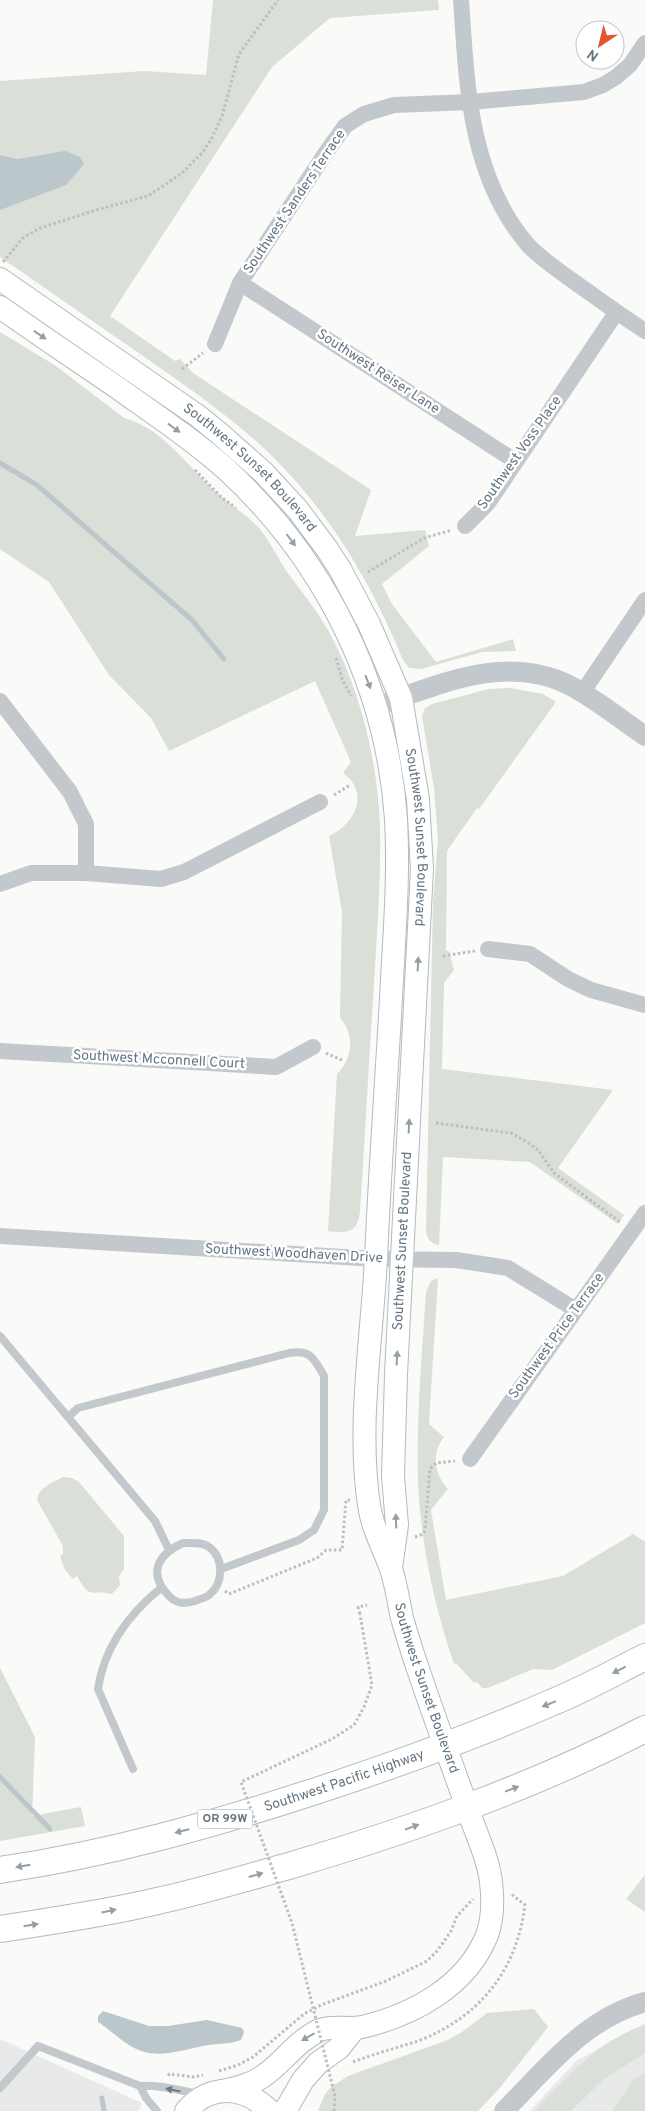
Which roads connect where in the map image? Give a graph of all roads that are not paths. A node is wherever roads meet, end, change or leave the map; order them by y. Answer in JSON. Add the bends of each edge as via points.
{"nodes":[{"id":1,"x":461,"y":0,"type":"edge"},
{"id":2,"x":645,"y":43,"type":"edge"},
{"id":3,"x":471,"y":102,"type":"junction"},
{"id":4,"x":0,"y":279,"type":"edge"},
{"id":5,"x":240,"y":283,"type":"junction"},
{"id":6,"x":0,"y":307,"type":"edge"},
{"id":7,"x":616,"y":313,"type":"junction"},
{"id":8,"x":645,"y":331,"type":"edge"},
{"id":9,"x":215,"y":344,"type":"road end"},
{"id":10,"x":515,"y":461,"type":"junction"},
{"id":11,"x":465,"y":526,"type":"road end"},
{"id":12,"x":645,"y":600,"type":"edge"},
{"id":13,"x":582,"y":692,"type":"junction"},
{"id":14,"x":401,"y":698,"type":"junction"},
{"id":15,"x":0,"y":701,"type":"edge"},
{"id":16,"x":377,"y":706,"type":"junction"},
{"id":17,"x":645,"y":736,"type":"edge"},
{"id":18,"x":320,"y":802,"type":"dead end"},
{"id":19,"x":86,"y":873,"type":"junction"},
{"id":20,"x":0,"y":884,"type":"edge"},
{"id":21,"x":488,"y":949,"type":"road end"},
{"id":22,"x":645,"y":1005,"type":"edge"},
{"id":23,"x":313,"y":1047,"type":"dead end"},
{"id":24,"x":0,"y":1051,"type":"edge"},
{"id":25,"x":645,"y":1213,"type":"edge"},
{"id":26,"x":0,"y":1236,"type":"edge"},
{"id":27,"x":376,"y":1259,"type":"junction"},
{"id":28,"x":403,"y":1259,"type":"junction"},
{"id":29,"x":576,"y":1310,"type":"junction"},
{"id":30,"x":0,"y":1336,"type":"edge"},
{"id":31,"x":68,"y":1417,"type":"junction"},
{"id":32,"x":470,"y":1459,"type":"road end"},
{"id":33,"x":169,"y":1550,"type":"junction"},
{"id":34,"x":220,"y":1569,"type":"junction"},
{"id":35,"x":391,"y":1569,"type":"junction"},
{"id":36,"x":162,"y":1587,"type":"junction"},
{"id":37,"x":645,"y":1657,"type":"edge"},
{"id":38,"x":645,"y":1729,"type":"edge"},
{"id":39,"x":444,"y":1746,"type":"junction"},
{"id":40,"x":133,"y":1769,"type":"dead end"},
{"id":41,"x":467,"y":1806,"type":"junction"},
{"id":42,"x":0,"y":1870,"type":"edge"},
{"id":43,"x":0,"y":1929,"type":"edge"},
{"id":44,"x":645,"y":2002,"type":"edge"},
{"id":45,"x":354,"y":2029,"type":"junction"},
{"id":46,"x":213,"y":2083,"type":"junction"},
{"id":47,"x":140,"y":2086,"type":"junction"},
{"id":48,"x":0,"y":2088,"type":"edge"},
{"id":49,"x":157,"y":2111,"type":"edge"},
{"id":50,"x":186,"y":2111,"type":"edge"},
{"id":51,"x":270,"y":2111,"type":"edge"},
{"id":52,"x":285,"y":2111,"type":"edge"},
{"id":53,"x":504,"y":2111,"type":"edge"}],
"edges":[{"from":1,"to":3,"type":"street"},
{"from":2,"to":3,"type":"street","name":"Southwest Sanders Terrace","via":[[616,77],[584,92]]},
{"from":3,"to":5,"type":"street","name":"Southwest Sanders Terrace","via":[[394,105],[364,114],[345,126]]},
{"from":3,"to":7,"type":"street","via":[[482,160],[501,208],[530,246],[548,263]]},
{"from":4,"to":14,"type":"main road","name":"Southwest Sunset Boulevard","via":[[198,416],[263,472],[298,510],[340,569],[369,624]]},
{"from":5,"to":9,"type":"street","name":"Southwest Sanders Terrace"},
{"from":5,"to":10,"type":"street","name":"Southwest Reiser Lane"},
{"from":6,"to":16,"type":"main road","name":"Southwest Sunset Boulevard","one_way":true,"via":[[180,432],[258,502],[290,538],[329,596]]},
{"from":7,"to":8,"type":"street"},
{"from":7,"to":10,"type":"street","name":"Southwest Voss Place"},
{"from":10,"to":11,"type":"street","name":"Southwest Voss Place","via":[[488,503]]},
{"from":12,"to":13,"type":"street"},
{"from":13,"to":14,"type":"street","via":[[540,674],[498,670],[464,677]]},
{"from":13,"to":17,"type":"street"},
{"from":14,"to":16,"type":"street"},
{"from":28,"to":14,"type":"main road","name":"Southwest Sunset Boulevard","one_way":true,"via":[[422,869],[418,799]]},
{"from":15,"to":19,"type":"street","via":[[70,792],[86,824]]},
{"from":16,"to":27,"type":"main road","name":"Southwest Sunset Boulevard","via":[[393,791],[397,856]]},
{"from":18,"to":19,"type":"street","via":[[184,872],[161,879]]},
{"from":19,"to":20,"type":"street","via":[[32,873]]},
{"from":21,"to":22,"type":"street","via":[[530,954],[590,990]]},
{"from":23,"to":24,"type":"street","name":"Southwest Mcconnell Court","via":[[276,1067]]},
{"from":25,"to":29,"type":"street","name":"Southwest Price Terrace"},
{"from":26,"to":27,"type":"street","name":"Southwest Woodhaven Drive"},
{"from":27,"to":28,"type":"street","name":"Southwest Woodhaven Drive"},
{"from":27,"to":35,"type":"main road","name":"Southwest Sunset Boulevard","via":[[365,1472],[372,1522]]},
{"from":28,"to":29,"type":"street","name":"Southwest Woodhaven Drive","via":[[456,1260],[508,1268]]},
{"from":35,"to":28,"type":"main road","name":"Southwest Sunset Boulevard","one_way":true,"via":[[397,1525],[394,1476]]},
{"from":29,"to":32,"type":"street","name":"Southwest Price Terrace"},
{"from":30,"to":31,"type":"lane"},
{"from":31,"to":33,"type":"lane","via":[[155,1521]]},
{"from":31,"to":34,"type":"lane","via":[[78,1408],[289,1353],[300,1352],[313,1357],[324,1376],[324,1510],[314,1530],[299,1540]]},
{"from":33,"to":34,"type":"lane","via":[[183,1544],[204,1545],[219,1561]]},
{"from":33,"to":36,"type":"lane","via":[[157,1570]]},
{"from":34,"to":36,"type":"lane","via":[[217,1586],[208,1596],[183,1603],[172,1599]]},
{"from":35,"to":39,"type":"main road","name":"Southwest Sunset Boulevard","via":[[412,1652]]},
{"from":36,"to":40,"type":"lane","via":[[143,1602],[127,1623],[105,1660],[98,1689]]},
{"from":37,"to":39,"type":"highway","name":"Southwest Pacific Highway","number":"OR 99W","one_way":true,"via":[[554,1702]]},
{"from":41,"to":38,"type":"highway","one_way":true,"via":[[586,1758]]},
{"from":39,"to":41,"type":"main road","name":"Southwest Sunset Boulevard"},
{"from":39,"to":42,"type":"highway","name":"Southwest Pacific Highway","number":"OR 99W","one_way":true,"via":[[214,1823],[80,1856]]},
{"from":43,"to":41,"type":"highway","one_way":true,"via":[[104,1913],[210,1888],[379,1838]]},
{"from":41,"to":45,"type":"main road","name":"Southwest Sunset Boulevard","via":[[491,1878],[492,1918],[485,1939],[466,1971],[443,1992],[413,2008]]},
{"from":44,"to":53,"type":"street","via":[[610,2015],[587,2029]]},
{"from":45,"to":46,"type":"main road","one_way":true,"via":[[326,2027],[299,2042],[265,2075],[248,2085]]},
{"from":45,"to":52,"type":"main road","via":[[339,2048],[318,2063],[303,2080]]},
{"from":46,"to":47,"type":"lane","one_way":true,"via":[[182,2092],[153,2084]]},
{"from":46,"to":50,"type":"main road"},
{"from":46,"to":51,"type":"main road","via":[[256,2099]]},
{"from":47,"to":48,"type":"lane","via":[[38,2046]]},
{"from":47,"to":49,"type":"lane"}]}
